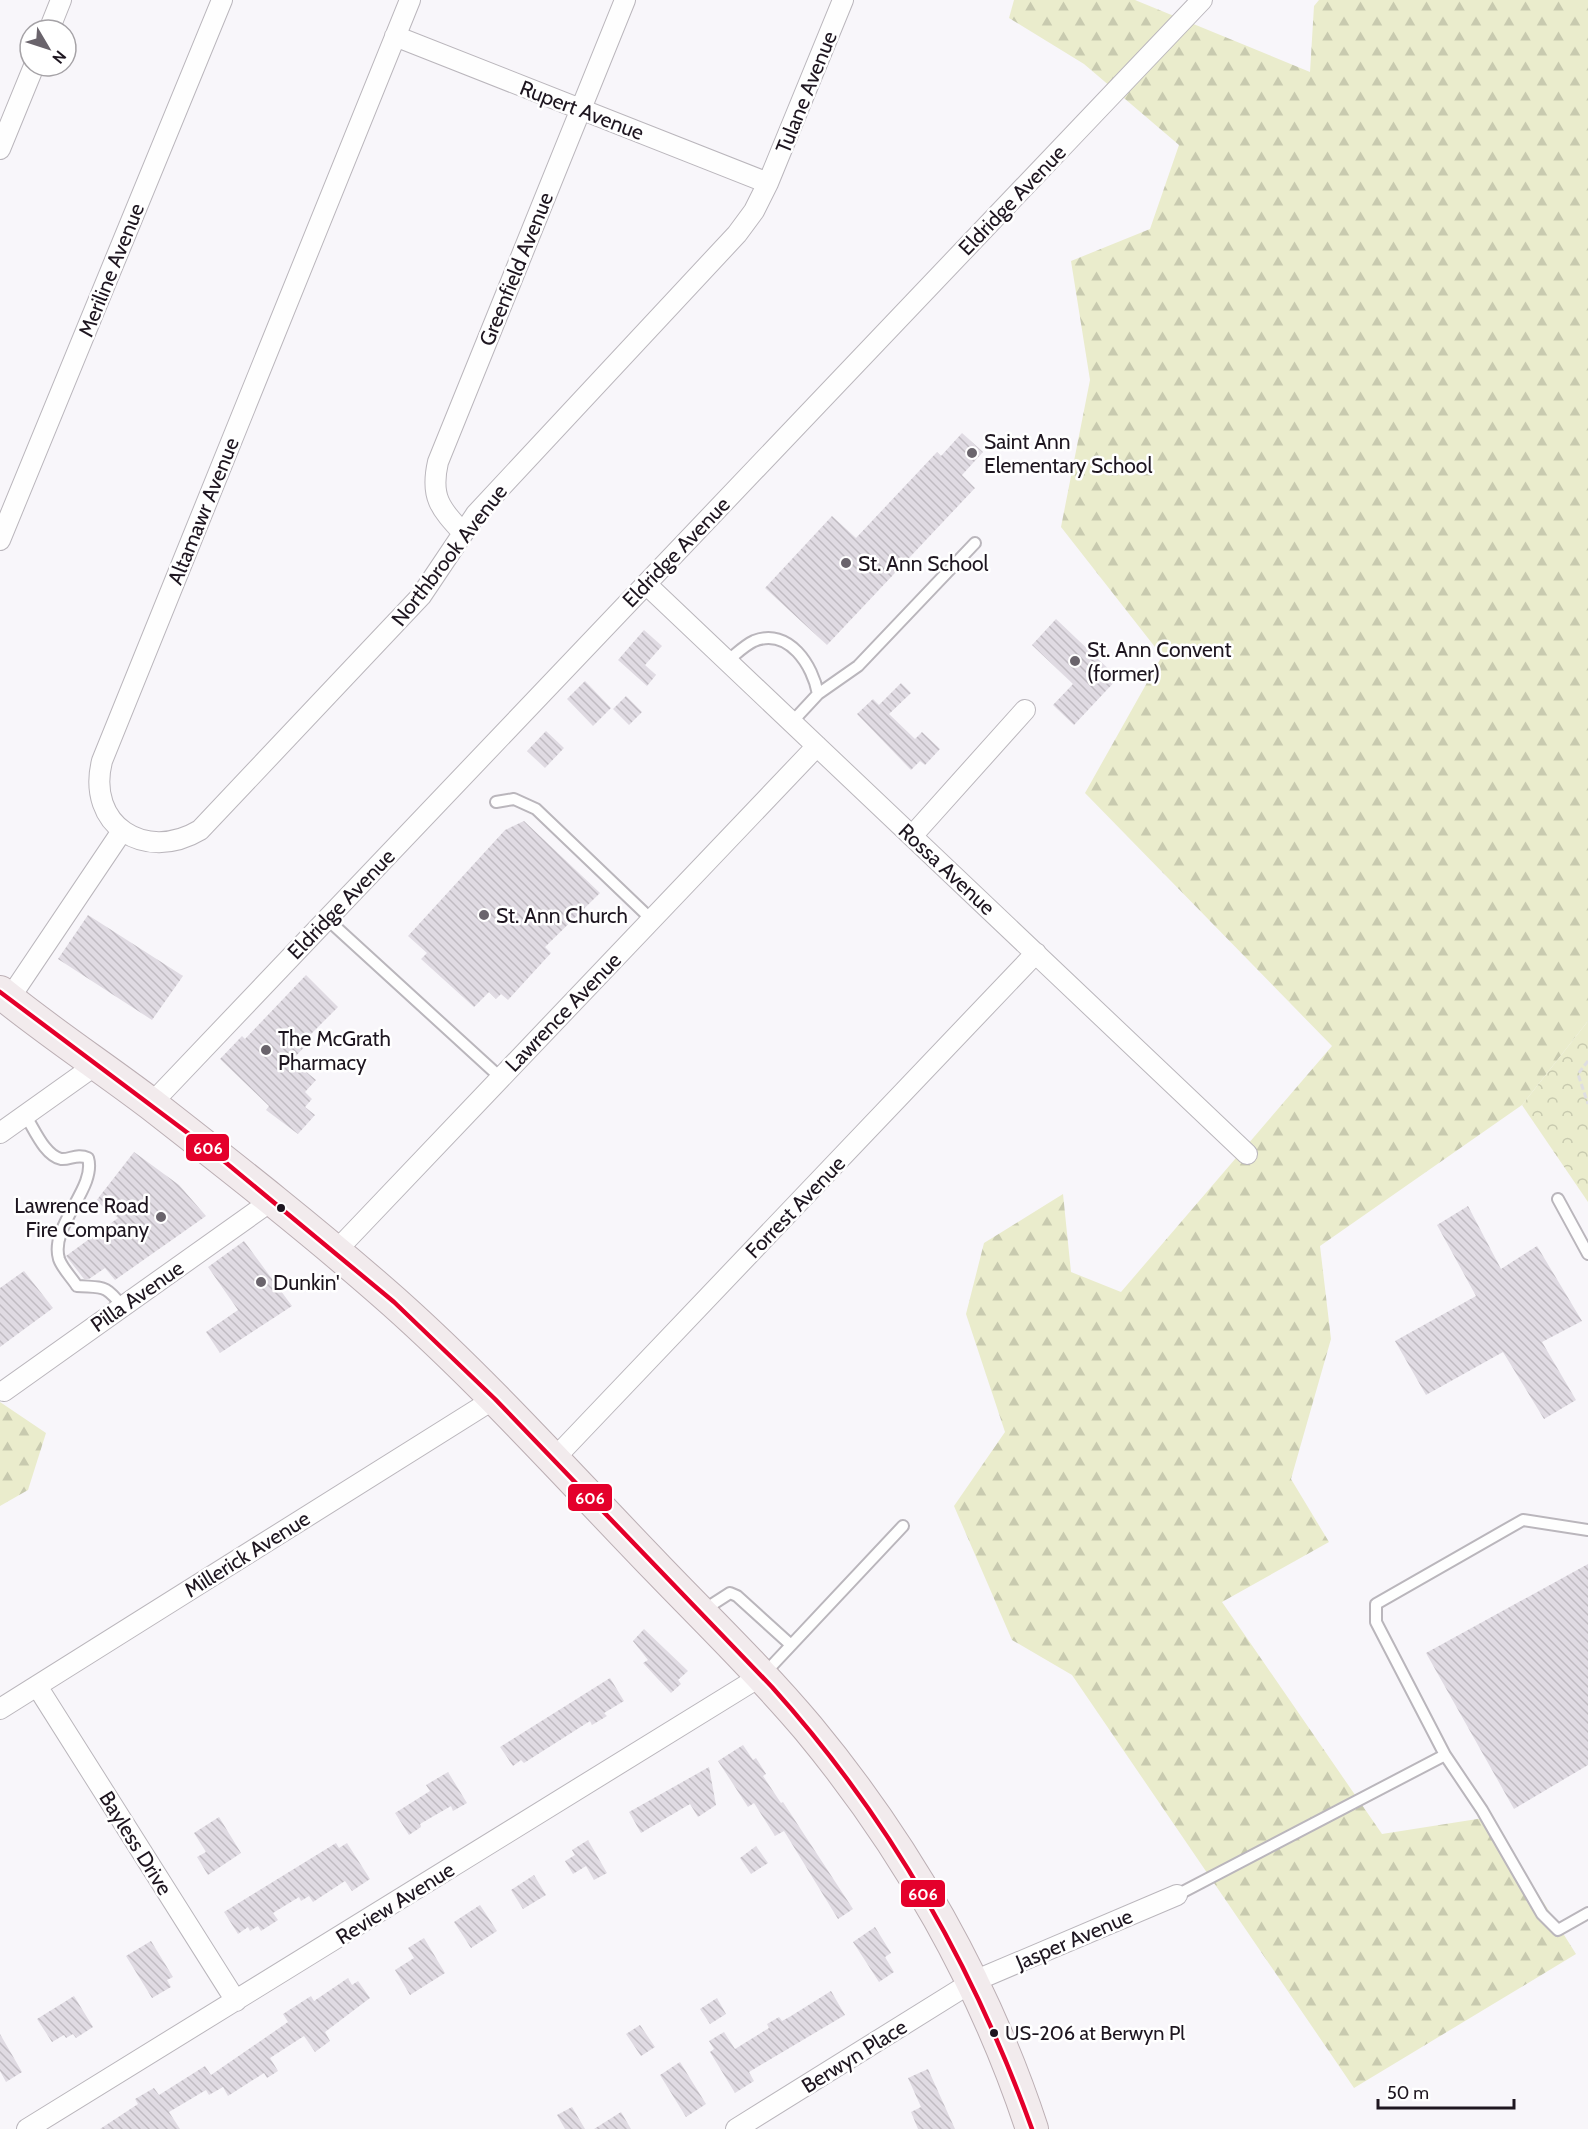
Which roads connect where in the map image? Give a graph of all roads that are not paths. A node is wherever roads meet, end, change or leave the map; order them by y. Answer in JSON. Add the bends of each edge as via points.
{"nodes":[{"id":1,"x":61,"y":0,"type":"edge"},
{"id":2,"x":222,"y":0,"type":"edge"},
{"id":3,"x":410,"y":0,"type":"edge"},
{"id":4,"x":625,"y":0,"type":"edge"},
{"id":5,"x":843,"y":0,"type":"edge"},
{"id":6,"x":1202,"y":0,"type":"edge"},
{"id":7,"x":54,"y":18,"type":"edge"},
{"id":8,"x":395,"y":36,"type":"junction"},
{"id":9,"x":29,"y":78,"type":"edge"},
{"id":10,"x":580,"y":109,"type":"junction"},
{"id":11,"x":0,"y":150,"type":"edge"},
{"id":12,"x":768,"y":183,"type":"junction"},
{"id":13,"x":463,"y":533,"type":"junction"},
{"id":14,"x":0,"y":540,"type":"edge"},
{"id":15,"x":975,"y":543,"type":"dead end"},
{"id":16,"x":646,"y":584,"type":"junction"},
{"id":17,"x":727,"y":661,"type":"junction"},
{"id":18,"x":818,"y":694,"type":"junction"},
{"id":19,"x":1025,"y":710,"type":"dead end"},
{"id":20,"x":792,"y":722,"type":"junction"},
{"id":21,"x":817,"y":746,"type":"junction"},
{"id":22,"x":496,"y":802,"type":"dead end"},
{"id":23,"x":122,"y":831,"type":"junction"},
{"id":24,"x":912,"y":836,"type":"junction"},
{"id":25,"x":327,"y":919,"type":"junction"},
{"id":26,"x":651,"y":920,"type":"junction"},
{"id":27,"x":1036,"y":953,"type":"junction"},
{"id":28,"x":4,"y":996,"type":"edge"},
{"id":29,"x":97,"y":1064,"type":"junction"},
{"id":30,"x":501,"y":1078,"type":"junction"},
{"id":31,"x":151,"y":1104,"type":"junction"},
{"id":32,"x":26,"y":1115,"type":"junction"},
{"id":33,"x":0,"y":1133,"type":"edge"},
{"id":34,"x":1248,"y":1154,"type":"dead end"},
{"id":35,"x":1558,"y":1199,"type":"dead end"},
{"id":36,"x":271,"y":1201,"type":"junction"},
{"id":37,"x":335,"y":1252,"type":"junction"},
{"id":38,"x":1588,"y":1254,"type":"edge"},
{"id":39,"x":123,"y":1307,"type":"junction"},
{"id":40,"x":3,"y":1391,"type":"dead end"},
{"id":41,"x":494,"y":1399,"type":"junction"},
{"id":42,"x":553,"y":1460,"type":"junction"},
{"id":43,"x":903,"y":1526,"type":"dead end"},
{"id":44,"x":1588,"y":1530,"type":"edge"},
{"id":45,"x":700,"y":1612,"type":"junction"},
{"id":46,"x":791,"y":1645,"type":"junction"},
{"id":47,"x":761,"y":1676,"type":"junction"},
{"id":48,"x":37,"y":1686,"type":"junction"},
{"id":49,"x":0,"y":1709,"type":"edge"},
{"id":50,"x":1445,"y":1755,"type":"junction"},
{"id":51,"x":1177,"y":1895,"type":"joint"},
{"id":52,"x":1588,"y":1913,"type":"edge"},
{"id":53,"x":972,"y":1982,"type":"junction"},
{"id":54,"x":236,"y":2001,"type":"junction"},
{"id":55,"x":27,"y":2129,"type":"edge"},
{"id":56,"x":736,"y":2129,"type":"edge"},
{"id":57,"x":1032,"y":2129,"type":"edge"}],
"edges":[{"from":1,"to":7,"type":"street"},
{"from":2,"to":14,"type":"street","name":"Meriline Avenue"},
{"from":3,"to":8,"type":"street","name":"Altamawr Avenue"},
{"from":4,"to":10,"type":"street","name":"Greenfield Avenue"},
{"from":5,"to":12,"type":"street","name":"Tulane Avenue"},
{"from":6,"to":16,"type":"street","name":"Eldridge Avenue"},
{"from":8,"to":10,"type":"street","name":"Rupert Avenue"},
{"from":8,"to":23,"type":"street","name":"Altamawr Avenue","via":[[102,761],[98,788],[103,806]]},
{"from":9,"to":11,"type":"street"},
{"from":10,"to":12,"type":"street","name":"Rupert Avenue"},
{"from":10,"to":13,"type":"street","name":"Greenfield Avenue","via":[[438,462],[435,496],[444,513]]},
{"from":12,"to":13,"type":"street","name":"Northbrook Avenue","via":[[754,212],[737,234],[476,514]]},
{"from":13,"to":23,"type":"street","name":"Northbrook Avenue","via":[[421,596],[200,830],[169,844],[151,843]]},
{"from":15,"to":18,"type":"lane","via":[[858,666]]},
{"from":16,"to":17,"type":"street","name":"Rossa Avenue"},
{"from":16,"to":25,"type":"street","name":"Eldridge Avenue"},
{"from":17,"to":18,"type":"lane","via":[[753,642],[776,639],[805,660],[814,675]]},
{"from":17,"to":20,"type":"street","name":"Rossa Avenue"},
{"from":18,"to":20,"type":"lane"},
{"from":19,"to":24,"type":"street"},
{"from":20,"to":21,"type":"street","name":"Rossa Avenue"},
{"from":21,"to":24,"type":"street","name":"Rossa Avenue"},
{"from":21,"to":26,"type":"street","name":"Lawrence Avenue"},
{"from":22,"to":26,"type":"lane","via":[[514,799],[536,809]]},
{"from":23,"to":28,"type":"street"},
{"from":24,"to":27,"type":"street","name":"Rossa Avenue"},
{"from":25,"to":30,"type":"lane"},
{"from":25,"to":31,"type":"street","name":"Eldridge Avenue"},
{"from":26,"to":30,"type":"street","name":"Lawrence Avenue"},
{"from":27,"to":34,"type":"street","name":"Rossa Avenue"},
{"from":27,"to":42,"type":"street","name":"Forrest Avenue"},
{"from":28,"to":29,"type":"main road"},
{"from":29,"to":31,"type":"main road"},
{"from":29,"to":32,"type":"street"},
{"from":30,"to":37,"type":"street","name":"Lawrence Avenue"},
{"from":31,"to":36,"type":"main road"},
{"from":32,"to":33,"type":"street"},
{"from":32,"to":39,"type":"lane","via":[[50,1153],[62,1159],[81,1155],[88,1158],[88,1170],[62,1230],[59,1260],[77,1286],[110,1290]]},
{"from":35,"to":38,"type":"lane"},
{"from":36,"to":37,"type":"main road"},
{"from":36,"to":39,"type":"street","name":"Pilla Avenue"},
{"from":37,"to":41,"type":"main road","via":[[394,1302]]},
{"from":39,"to":40,"type":"street","name":"Pilla Avenue"},
{"from":41,"to":42,"type":"main road"},
{"from":41,"to":48,"type":"street","name":"Millerick Avenue"},
{"from":42,"to":45,"type":"main road"},
{"from":43,"to":46,"type":"lane"},
{"from":44,"to":50,"type":"lane","via":[[1522,1520],[1376,1604],[1376,1622]]},
{"from":45,"to":46,"type":"lane","via":[[730,1593]]},
{"from":45,"to":47,"type":"main road"},
{"from":46,"to":47,"type":"lane"},
{"from":47,"to":53,"type":"main road","via":[[848,1778],[897,1849]]},
{"from":47,"to":54,"type":"street","name":"Review Avenue"},
{"from":48,"to":49,"type":"street","name":"Millerick Avenue"},
{"from":48,"to":54,"type":"street","name":"Bayless Drive"},
{"from":50,"to":51,"type":"lane"},
{"from":50,"to":52,"type":"lane","via":[[1542,1914],[1558,1930]]},
{"from":51,"to":53,"type":"street","name":"Jasper Avenue"},
{"from":53,"to":56,"type":"street","name":"Berwyn Place"},
{"from":53,"to":57,"type":"main road","via":[[999,2040]]},
{"from":54,"to":55,"type":"street","name":"Review Avenue"}]}
